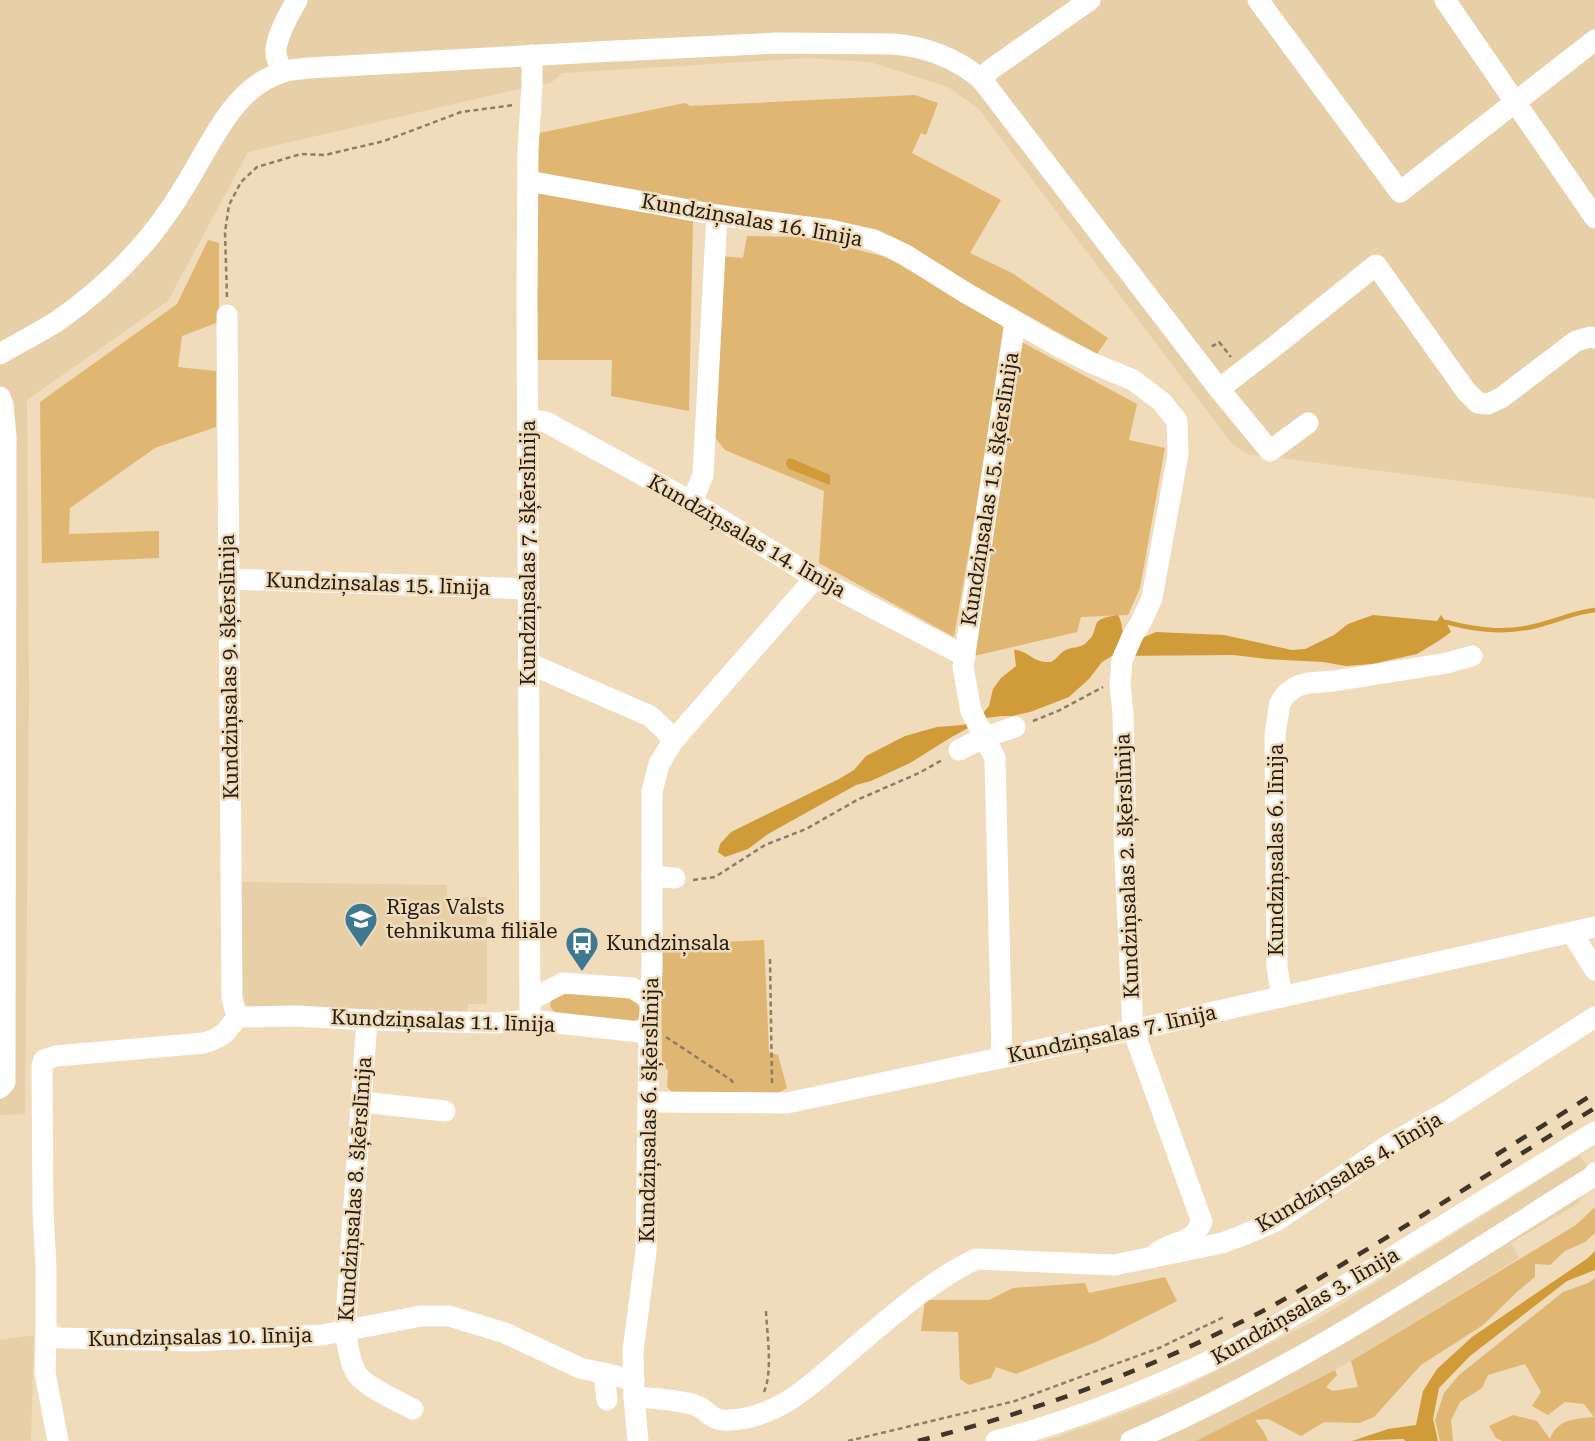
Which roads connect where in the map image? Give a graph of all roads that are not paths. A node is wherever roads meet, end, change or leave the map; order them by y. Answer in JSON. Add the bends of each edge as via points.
{"nodes":[{"id":1,"x":298,"y":0,"type":"edge"},
{"id":2,"x":1090,"y":0,"type":"edge"},
{"id":3,"x":1258,"y":0,"type":"edge"},
{"id":4,"x":1445,"y":0,"type":"edge"},
{"id":5,"x":1595,"y":40,"type":"edge"},
{"id":6,"x":532,"y":55,"type":"junction"},
{"id":7,"x":283,"y":72,"type":"junction"},
{"id":8,"x":982,"y":80,"type":"junction"},
{"id":9,"x":1514,"y":102,"type":"junction"},
{"id":10,"x":528,"y":181,"type":"junction"},
{"id":11,"x":717,"y":215,"type":"junction"},
{"id":12,"x":1595,"y":218,"type":"edge"},
{"id":13,"x":227,"y":315,"type":"road end"},
{"id":14,"x":1015,"y":322,"type":"junction"},
{"id":15,"x":1595,"y":338,"type":"edge"},
{"id":16,"x":0,"y":354,"type":"edge"},
{"id":17,"x":1219,"y":389,"type":"junction"},
{"id":18,"x":0,"y":397,"type":"edge"},
{"id":19,"x":529,"y":419,"type":"junction"},
{"id":20,"x":1177,"y":421,"type":"joint"},
{"id":21,"x":1308,"y":423,"type":"dead end"},
{"id":22,"x":692,"y":502,"type":"junction"},
{"id":23,"x":814,"y":577,"type":"junction"},
{"id":24,"x":228,"y":579,"type":"junction"},
{"id":25,"x":529,"y":589,"type":"junction"},
{"id":26,"x":965,"y":656,"type":"junction"},
{"id":27,"x":1472,"y":656,"type":"dead end"},
{"id":28,"x":528,"y":663,"type":"junction"},
{"id":29,"x":2,"y":720,"type":"edge"},
{"id":30,"x":1015,"y":727,"type":"road end"},
{"id":31,"x":983,"y":735,"type":"junction"},
{"id":32,"x":673,"y":741,"type":"junction"},
{"id":33,"x":959,"y":750,"type":"road end"},
{"id":34,"x":652,"y":876,"type":"junction"},
{"id":35,"x":675,"y":878,"type":"road end"},
{"id":36,"x":1595,"y":928,"type":"edge"},
{"id":37,"x":1572,"y":933,"type":"junction"},
{"id":38,"x":1595,"y":970,"type":"edge"},
{"id":39,"x":1282,"y":997,"type":"junction"},
{"id":40,"x":650,"y":998,"type":"junction"},
{"id":41,"x":530,"y":1010,"type":"junction"},
{"id":42,"x":237,"y":1017,"type":"junction"},
{"id":43,"x":1595,"y":1017,"type":"edge"},
{"id":44,"x":367,"y":1020,"type":"junction"},
{"id":45,"x":1133,"y":1030,"type":"junction"},
{"id":46,"x":654,"y":1034,"type":"junction"},
{"id":47,"x":1002,"y":1058,"type":"junction"},
{"id":48,"x":0,"y":1088,"type":"edge"},
{"id":49,"x":362,"y":1102,"type":"junction"},
{"id":50,"x":649,"y":1102,"type":"junction"},
{"id":51,"x":445,"y":1111,"type":"dead end"},
{"id":52,"x":1595,"y":1132,"type":"edge"},
{"id":53,"x":1595,"y":1173,"type":"edge"},
{"id":54,"x":1151,"y":1258,"type":"junction"},
{"id":55,"x":345,"y":1331,"type":"junction"},
{"id":56,"x":46,"y":1334,"type":"junction"},
{"id":57,"x":604,"y":1373,"type":"junction"},
{"id":58,"x":634,"y":1389,"type":"junction"},
{"id":59,"x":607,"y":1400,"type":"dead end"},
{"id":60,"x":413,"y":1409,"type":"dead end"},
{"id":61,"x":58,"y":1441,"type":"edge"},
{"id":62,"x":638,"y":1441,"type":"edge"},
{"id":63,"x":996,"y":1441,"type":"edge"},
{"id":64,"x":1130,"y":1441,"type":"edge"}],
"edges":[{"from":1,"to":7,"type":"street","via":[[275,51]]},
{"from":2,"to":8,"type":"street"},
{"from":3,"to":9,"type":"street","via":[[1400,192]]},
{"from":4,"to":9,"type":"street"},
{"from":5,"to":9,"type":"street"},
{"from":6,"to":7,"type":"street"},
{"from":6,"to":8,"type":"street","via":[[777,43],[892,44],[929,51],[964,66]]},
{"from":6,"to":10,"type":"street","name":"Kundziņsalas 7. šķērslīnija"},
{"from":7,"to":16,"type":"street","via":[[254,88],[230,110],[180,194],[121,268],[56,321]]},
{"from":8,"to":17,"type":"street"},
{"from":9,"to":12,"type":"street"},
{"from":10,"to":11,"type":"street","name":"Kundziņsalas 16. līnija"},
{"from":10,"to":19,"type":"street","name":"Kundziņsalas 7. šķērslīnija"},
{"from":11,"to":14,"type":"street","name":"Kundziņsalas 16. līnija","via":[[874,240]]},
{"from":11,"to":22,"type":"street","via":[[703,475]]},
{"from":13,"to":24,"type":"street","name":"Kundziņsalas 9. šķērslīnija"},
{"from":14,"to":20,"type":"street","name":"Kundziņsalas 16. līnija","via":[[1133,380],[1162,402]]},
{"from":14,"to":26,"type":"street","name":"Kundziņsalas 15. šķērslīnija"},
{"from":15,"to":17,"type":"street","via":[[1576,341],[1502,398],[1478,403],[1376,265]]},
{"from":17,"to":21,"type":"street","via":[[1270,451]]},
{"from":18,"to":29,"type":"street","via":[[6,437]]},
{"from":19,"to":22,"type":"street","name":"Kundziņsalas 14. līnija","via":[[546,422]]},
{"from":19,"to":25,"type":"street","name":"Kundziņsalas 7. šķērslīnija"},
{"from":20,"to":45,"type":"street","name":"Kundziņsalas 2. šķērslīnija","via":[[1178,454],[1152,598],[1122,660],[1120,684]]},
{"from":22,"to":23,"type":"street","name":"Kundziņsalas 14. līnija"},
{"from":23,"to":26,"type":"street","name":"Kundziņsalas 14. līnija"},
{"from":23,"to":32,"type":"street","name":"Kundziņsalas 6. šķērslīnija"},
{"from":24,"to":25,"type":"street","name":"Kundziņsalas 15. līnija"},
{"from":24,"to":42,"type":"street","name":"Kundziņsalas 9. šķērslīnija","via":[[232,998]]},
{"from":25,"to":28,"type":"street","name":"Kundziņsalas 7. šķērslīnija"},
{"from":26,"to":31,"type":"street","name":"Kundziņsalas 15. šķērslīnija","via":[[962,667],[971,711]]},
{"from":27,"to":39,"type":"street","name":"Kundziņsalas 6. līnija","via":[[1309,683],[1297,686],[1280,703],[1275,734],[1277,967]]},
{"from":28,"to":32,"type":"street","via":[[650,716]]},
{"from":28,"to":41,"type":"street","name":"Kundziņsalas 7. šķērslīnija"},
{"from":29,"to":48,"type":"street","via":[[5,1082]]},
{"from":30,"to":31,"type":"street"},
{"from":31,"to":33,"type":"street"},
{"from":31,"to":47,"type":"street","name":"Kundziņsalas 15. šķērslīnija","via":[[995,758]]},
{"from":32,"to":34,"type":"street","name":"Kundziņsalas 6. šķērslīnija","via":[[659,764],[652,792]]},
{"from":34,"to":35,"type":"street"},
{"from":34,"to":40,"type":"street","name":"Kundziņsalas 6. šķērslīnija"},
{"from":36,"to":37,"type":"street","name":"Kundziņsalas 7. līnija"},
{"from":37,"to":38,"type":"street"},
{"from":37,"to":39,"type":"street","name":"Kundziņsalas 7. līnija"},
{"from":39,"to":45,"type":"street","name":"Kundziņsalas 7. līnija"},
{"from":40,"to":41,"type":"street","via":[[632,988],[563,983]]},
{"from":40,"to":46,"type":"street","name":"Kundziņsalas 6. šķērslīnija"},
{"from":41,"to":44,"type":"street","name":"Kundziņsalas 11. līnija","via":[[496,1023]]},
{"from":41,"to":46,"type":"street","name":"Kundziņsalas 11. līnija"},
{"from":42,"to":44,"type":"street","name":"Kundziņsalas 11. līnija"},
{"from":42,"to":56,"type":"street","via":[[220,1038],[204,1043],[44,1060]]},
{"from":43,"to":54,"type":"street","name":"Kundziņsalas 4. līnija","via":[[1276,1221],[1222,1243]]},
{"from":44,"to":49,"type":"street","name":"Kundziņsalas 8. šķērslīnija"},
{"from":45,"to":47,"type":"street","name":"Kundziņsalas 7. līnija"},
{"from":45,"to":54,"type":"street","name":"Kundziņsalas 2. šķērslīnija","via":[[1202,1222],[1195,1235]]},
{"from":46,"to":50,"type":"street","name":"Kundziņsalas 6. šķērslīnija"},
{"from":47,"to":50,"type":"street","name":"Kundziņsalas 7. līnija","via":[[787,1103]]},
{"from":49,"to":51,"type":"street"},
{"from":49,"to":55,"type":"street","name":"Kundziņsalas 8. šķērslīnija"},
{"from":50,"to":58,"type":"street","name":"Kundziņsalas 6. šķērslīnija","via":[[646,1251]]},
{"from":52,"to":63,"type":"street","name":"Kundziņsalas 3. līnija","via":[[1252,1339],[1109,1404]]},
{"from":53,"to":64,"type":"street","via":[[1336,1336],[1176,1422]]},
{"from":54,"to":58,"type":"street","name":"Kundziņsalas 4. līnija","via":[[1114,1265],[976,1259],[902,1307],[795,1398],[744,1419],[714,1419],[695,1405]]},
{"from":55,"to":56,"type":"street","name":"Kundziņsalas 10. līnija","via":[[194,1341]]},
{"from":55,"to":57,"type":"street","name":"Kundziņsalas 10. līnija","via":[[421,1316],[449,1316],[505,1333],[580,1368]]},
{"from":55,"to":60,"type":"street","name":"Kundziņsalas 8. šķērslīnija","via":[[357,1376]]},
{"from":56,"to":61,"type":"street","via":[[44,1373]]},
{"from":57,"to":58,"type":"street","name":"Kundziņsalas 10. līnija"},
{"from":57,"to":59,"type":"street"},
{"from":58,"to":62,"type":"street","name":"Kundziņsalas 6. šķērslīnija"}]}
